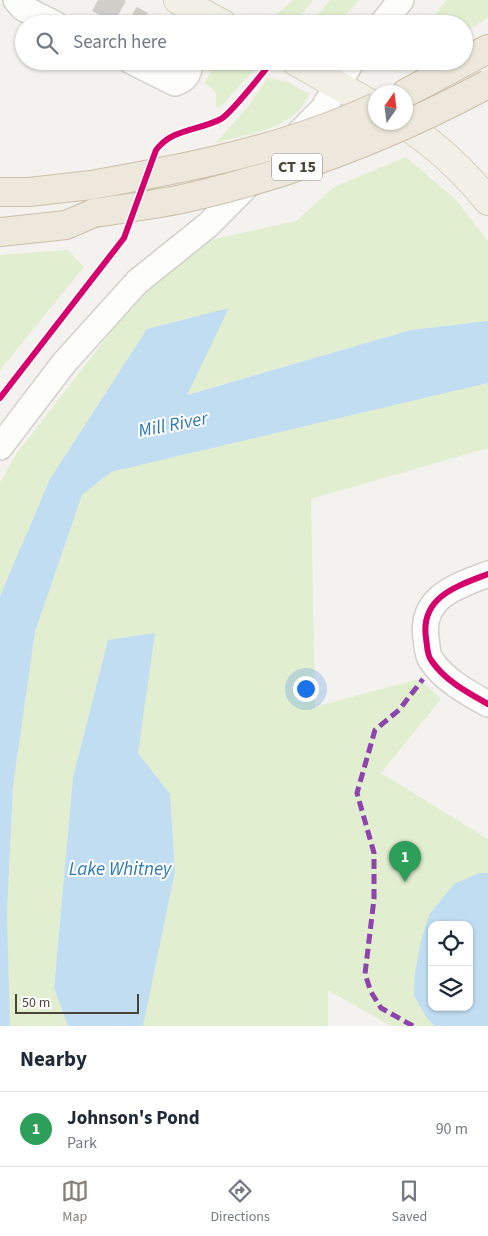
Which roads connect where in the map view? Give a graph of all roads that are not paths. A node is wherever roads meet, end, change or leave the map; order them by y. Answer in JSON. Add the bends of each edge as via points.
{"nodes":[{"id":1,"x":16,"y":0,"type":"edge"},
{"id":2,"x":178,"y":0,"type":"edge"},
{"id":3,"x":401,"y":0,"type":"edge"},
{"id":4,"x":37,"y":15,"type":"edge"},
{"id":5,"x":207,"y":15,"type":"edge"},
{"id":6,"x":389,"y":15,"type":"edge"},
{"id":7,"x":488,"y":49,"type":"edge"},
{"id":8,"x":473,"y":57,"type":"edge"},
{"id":9,"x":149,"y":70,"type":"edge"},
{"id":10,"x":188,"y":70,"type":"edge"},
{"id":11,"x":312,"y":70,"type":"edge"},
{"id":12,"x":345,"y":70,"type":"edge"},
{"id":13,"x":449,"y":70,"type":"edge"},
{"id":14,"x":336,"y":83,"type":"junction"},
{"id":15,"x":488,"y":84,"type":"edge"},
{"id":16,"x":413,"y":89,"type":"edge"},
{"id":17,"x":368,"y":102,"type":"edge"},
{"id":18,"x":368,"y":110,"type":"edge"},
{"id":19,"x":412,"y":130,"type":"edge"},
{"id":20,"x":0,"y":192,"type":"edge"},
{"id":21,"x":488,"y":201,"type":"edge"},
{"id":22,"x":94,"y":213,"type":"junction"},
{"id":23,"x":0,"y":218,"type":"edge"},
{"id":24,"x":0,"y":232,"type":"edge"},
{"id":25,"x":0,"y":447,"type":"edge"},
{"id":26,"x":488,"y":574,"type":"edge"},
{"id":27,"x":488,"y":704,"type":"edge"}],
"edges":[{"from":1,"to":4,"type":"street"},
{"from":2,"to":5,"type":"main road"},
{"from":3,"to":6,"type":"street"},
{"from":7,"to":8,"type":"highway"},
{"from":9,"to":10,"type":"street","via":[[175,83],[183,81]]},
{"from":11,"to":14,"type":"main road"},
{"from":12,"to":14,"type":"street"},
{"from":13,"to":16,"type":"highway"},
{"from":14,"to":17,"type":"main road"},
{"from":14,"to":25,"type":"street","via":[[323,109],[208,225],[136,282],[64,363]]},
{"from":15,"to":22,"type":"highway","number":"CT 15","bridge":true,"via":[[382,136],[304,165],[195,196]]},
{"from":18,"to":20,"type":"highway","number":"CT 15","bridge":true,"via":[[293,139],[209,162],[91,185]]},
{"from":19,"to":21,"type":"main road","via":[[463,172]]},
{"from":22,"to":23,"type":"highway","number":"CT 15"},
{"from":22,"to":24,"type":"highway","via":[[66,225]]},
{"from":26,"to":27,"type":"street","via":[[452,588],[429,609],[424,625],[430,660],[457,686]]}]}
